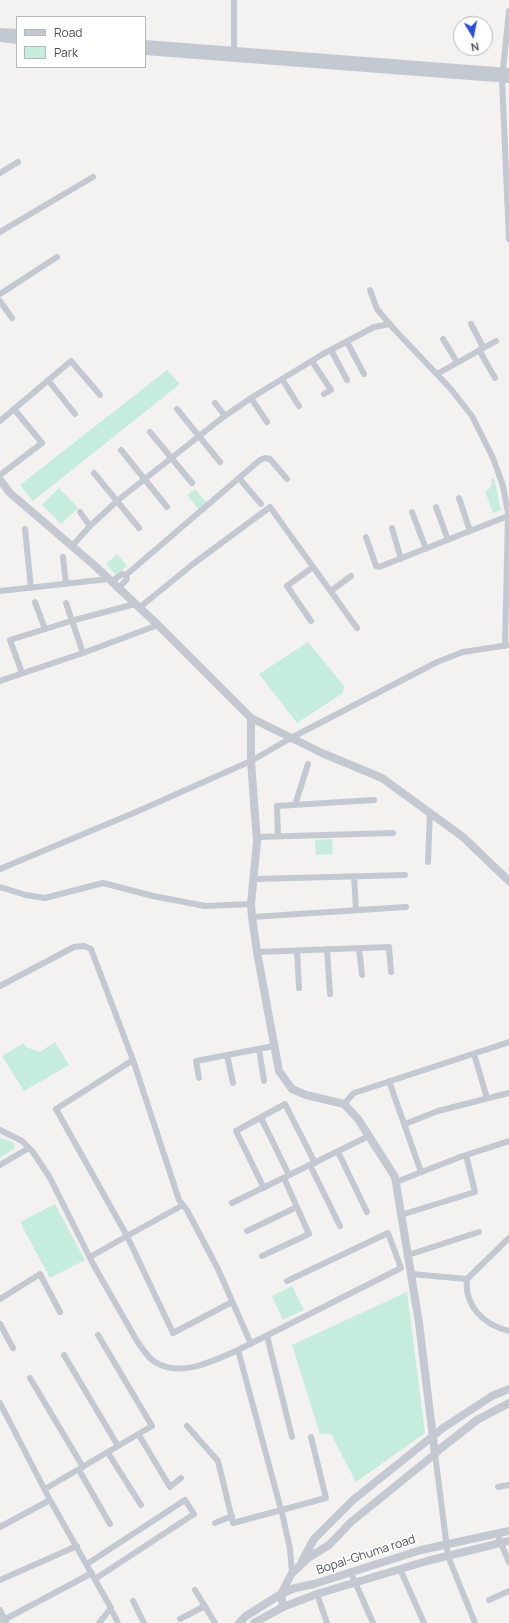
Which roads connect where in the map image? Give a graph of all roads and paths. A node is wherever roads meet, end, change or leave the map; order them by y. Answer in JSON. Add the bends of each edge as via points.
{"nodes":[{"id":1,"x":234,"y":0,"type":"edge"},
{"id":2,"x":509,"y":11,"type":"edge"},
{"id":3,"x":0,"y":32,"type":"edge"},
{"id":4,"x":16,"y":34,"type":"edge"},
{"id":5,"x":0,"y":38,"type":"edge"},
{"id":6,"x":16,"y":40,"type":"edge"},
{"id":7,"x":146,"y":44,"type":"edge"},
{"id":8,"x":146,"y":51,"type":"edge"},
{"id":9,"x":234,"y":55,"type":"junction"},
{"id":10,"x":506,"y":76,"type":"edge"},
{"id":11,"x":18,"y":162,"type":"dead end"},
{"id":12,"x":0,"y":173,"type":"edge"},
{"id":13,"x":94,"y":178,"type":"dead end"},
{"id":14,"x":0,"y":232,"type":"edge"},
{"id":15,"x":509,"y":239,"type":"edge"},
{"id":16,"x":57,"y":257,"type":"dead end"},
{"id":17,"x":370,"y":290,"type":"dead end"},
{"id":18,"x":0,"y":294,"type":"edge"},
{"id":19,"x":0,"y":301,"type":"edge"},
{"id":20,"x":12,"y":318,"type":"dead end"},
{"id":21,"x":390,"y":324,"type":"junction"},
{"id":22,"x":471,"y":324,"type":"dead end"},
{"id":23,"x":443,"y":339,"type":"dead end"},
{"id":24,"x":496,"y":341,"type":"dead end"},
{"id":25,"x":347,"y":342,"type":"junction"},
{"id":26,"x":481,"y":349,"type":"junction"},
{"id":27,"x":331,"y":350,"type":"junction"},
{"id":28,"x":312,"y":361,"type":"junction"},
{"id":29,"x":457,"y":362,"type":"junction"},
{"id":30,"x":364,"y":374,"type":"dead end"},
{"id":31,"x":437,"y":374,"type":"junction"},
{"id":32,"x":495,"y":378,"type":"dead end"},
{"id":33,"x":282,"y":379,"type":"junction"},
{"id":34,"x":48,"y":380,"type":"junction"},
{"id":35,"x":347,"y":380,"type":"dead end"},
{"id":36,"x":324,"y":394,"type":"dead end"},
{"id":37,"x":100,"y":395,"type":"dead end"},
{"id":38,"x":250,"y":398,"type":"junction"},
{"id":39,"x":215,"y":403,"type":"dead end"},
{"id":40,"x":299,"y":406,"type":"dead end"},
{"id":41,"x":177,"y":409,"type":"dead end"},
{"id":42,"x":14,"y":410,"type":"junction"},
{"id":43,"x":75,"y":414,"type":"dead end"},
{"id":44,"x":225,"y":416,"type":"junction"},
{"id":45,"x":0,"y":421,"type":"edge"},
{"id":46,"x":267,"y":422,"type":"dead end"},
{"id":47,"x":150,"y":432,"type":"dead end"},
{"id":48,"x":199,"y":436,"type":"junction"},
{"id":49,"x":121,"y":450,"type":"dead end"},
{"id":50,"x":171,"y":458,"type":"junction"},
{"id":51,"x":220,"y":462,"type":"dead end"},
{"id":52,"x":94,"y":473,"type":"dead end"},
{"id":53,"x":0,"y":475,"type":"edge"},
{"id":54,"x":239,"y":478,"type":"junction"},
{"id":55,"x":145,"y":479,"type":"junction"},
{"id":56,"x":286,"y":479,"type":"dead end"},
{"id":57,"x":0,"y":480,"type":"edge"},
{"id":58,"x":192,"y":483,"type":"dead end"},
{"id":59,"x":459,"y":498,"type":"dead end"},
{"id":60,"x":117,"y":501,"type":"junction"},
{"id":61,"x":261,"y":504,"type":"dead end"},
{"id":62,"x":167,"y":507,"type":"dead end"},
{"id":63,"x":436,"y":507,"type":"dead end"},
{"id":64,"x":80,"y":512,"type":"dead end"},
{"id":65,"x":412,"y":512,"type":"dead end"},
{"id":66,"x":509,"y":515,"type":"edge"},
{"id":67,"x":90,"y":526,"type":"junction"},
{"id":68,"x":139,"y":528,"type":"dead end"},
{"id":69,"x":392,"y":528,"type":"dead end"},
{"id":70,"x":25,"y":529,"type":"dead end"},
{"id":71,"x":470,"y":531,"type":"junction"},
{"id":72,"x":366,"y":537,"type":"dead end"},
{"id":73,"x":448,"y":540,"type":"junction"},
{"id":74,"x":72,"y":546,"type":"junction"},
{"id":75,"x":426,"y":549,"type":"junction"},
{"id":76,"x":63,"y":557,"type":"dead end"},
{"id":77,"x":401,"y":559,"type":"junction"},
{"id":78,"x":312,"y":567,"type":"junction"},
{"id":79,"x":126,"y":575,"type":"junction"},
{"id":80,"x":351,"y":576,"type":"dead end"},
{"id":81,"x":110,"y":581,"type":"junction"},
{"id":82,"x":66,"y":584,"type":"junction"},
{"id":83,"x":31,"y":588,"type":"junction"},
{"id":84,"x":118,"y":589,"type":"junction"},
{"id":85,"x":0,"y":591,"type":"edge"},
{"id":86,"x":331,"y":591,"type":"junction"},
{"id":87,"x":35,"y":602,"type":"dead end"},
{"id":88,"x":66,"y":603,"type":"dead end"},
{"id":89,"x":137,"y":606,"type":"junction"},
{"id":90,"x":71,"y":621,"type":"junction"},
{"id":91,"x":311,"y":621,"type":"dead end"},
{"id":92,"x":158,"y":625,"type":"junction"},
{"id":93,"x":357,"y":628,"type":"dead end"},
{"id":94,"x":45,"y":629,"type":"junction"},
{"id":95,"x":507,"y":646,"type":"edge"},
{"id":96,"x":83,"y":653,"type":"junction"},
{"id":97,"x":22,"y":673,"type":"junction"},
{"id":98,"x":0,"y":680,"type":"edge"},
{"id":99,"x":250,"y":718,"type":"junction"},
{"id":100,"x":291,"y":738,"type":"junction"},
{"id":101,"x":251,"y":761,"type":"junction"},
{"id":102,"x":308,"y":764,"type":"dead end"},
{"id":103,"x":374,"y":800,"type":"dead end"},
{"id":104,"x":295,"y":805,"type":"junction"},
{"id":105,"x":430,"y":812,"type":"junction"},
{"id":106,"x":393,"y":833,"type":"dead end"},
{"id":107,"x":278,"y":836,"type":"junction"},
{"id":108,"x":257,"y":837,"type":"junction"},
{"id":109,"x":428,"y":862,"type":"dead end"},
{"id":110,"x":0,"y":869,"type":"edge"},
{"id":111,"x":405,"y":875,"type":"dead end"},
{"id":112,"x":354,"y":876,"type":"junction"},
{"id":113,"x":254,"y":878,"type":"junction"},
{"id":114,"x":509,"y":881,"type":"edge"},
{"id":115,"x":0,"y":887,"type":"edge"},
{"id":116,"x":251,"y":904,"type":"junction"},
{"id":117,"x":406,"y":907,"type":"dead end"},
{"id":118,"x":356,"y":910,"type":"junction"},
{"id":119,"x":252,"y":917,"type":"junction"},
{"id":120,"x":359,"y":948,"type":"junction"},
{"id":121,"x":327,"y":949,"type":"junction"},
{"id":122,"x":297,"y":950,"type":"junction"},
{"id":123,"x":257,"y":952,"type":"junction"},
{"id":124,"x":391,"y":972,"type":"dead end"},
{"id":125,"x":362,"y":975,"type":"dead end"},
{"id":126,"x":0,"y":986,"type":"edge"},
{"id":127,"x":299,"y":988,"type":"dead end"},
{"id":128,"x":330,"y":994,"type":"dead end"},
{"id":129,"x":509,"y":1042,"type":"edge"},
{"id":130,"x":274,"y":1046,"type":"junction"},
{"id":131,"x":259,"y":1049,"type":"junction"},
{"id":132,"x":474,"y":1054,"type":"junction"},
{"id":133,"x":227,"y":1056,"type":"junction"},
{"id":134,"x":133,"y":1060,"type":"junction"},
{"id":135,"x":199,"y":1078,"type":"dead end"},
{"id":136,"x":389,"y":1081,"type":"junction"},
{"id":137,"x":264,"y":1082,"type":"dead end"},
{"id":138,"x":233,"y":1084,"type":"dead end"},
{"id":139,"x":509,"y":1092,"type":"edge"},
{"id":140,"x":487,"y":1098,"type":"junction"},
{"id":141,"x":344,"y":1104,"type":"junction"},
{"id":142,"x":260,"y":1118,"type":"junction"},
{"id":143,"x":405,"y":1124,"type":"junction"},
{"id":144,"x":0,"y":1130,"type":"edge"},
{"id":145,"x":369,"y":1136,"type":"junction"},
{"id":146,"x":509,"y":1141,"type":"edge"},
{"id":147,"x":29,"y":1148,"type":"junction"},
{"id":148,"x":338,"y":1152,"type":"junction"},
{"id":149,"x":466,"y":1155,"type":"junction"},
{"id":150,"x":312,"y":1164,"type":"junction"},
{"id":151,"x":0,"y":1165,"type":"edge"},
{"id":152,"x":421,"y":1172,"type":"junction"},
{"id":153,"x":287,"y":1177,"type":"junction"},
{"id":154,"x":396,"y":1182,"type":"junction"},
{"id":155,"x":264,"y":1188,"type":"junction"},
{"id":156,"x":232,"y":1203,"type":"dead end"},
{"id":157,"x":183,"y":1205,"type":"junction"},
{"id":158,"x":297,"y":1207,"type":"junction"},
{"id":159,"x":367,"y":1212,"type":"dead end"},
{"id":160,"x":401,"y":1215,"type":"junction"},
{"id":161,"x":340,"y":1226,"type":"dead end"},
{"id":162,"x":247,"y":1231,"type":"dead end"},
{"id":163,"x":479,"y":1232,"type":"dead end"},
{"id":164,"x":127,"y":1236,"type":"junction"},
{"id":165,"x":509,"y":1238,"type":"edge"},
{"id":166,"x":408,"y":1255,"type":"junction"},
{"id":167,"x":262,"y":1256,"type":"dead end"},
{"id":168,"x":90,"y":1257,"type":"junction"},
{"id":169,"x":411,"y":1274,"type":"junction"},
{"id":170,"x":467,"y":1279,"type":"junction"},
{"id":171,"x":287,"y":1281,"type":"dead end"},
{"id":172,"x":0,"y":1298,"type":"edge"},
{"id":173,"x":232,"y":1302,"type":"junction"},
{"id":174,"x":60,"y":1312,"type":"dead end"},
{"id":175,"x":0,"y":1324,"type":"edge"},
{"id":176,"x":509,"y":1330,"type":"edge"},
{"id":177,"x":98,"y":1335,"type":"dead end"},
{"id":178,"x":267,"y":1336,"type":"junction"},
{"id":179,"x":251,"y":1344,"type":"junction"},
{"id":180,"x":13,"y":1348,"type":"dead end"},
{"id":181,"x":238,"y":1350,"type":"junction"},
{"id":182,"x":64,"y":1355,"type":"dead end"},
{"id":183,"x":30,"y":1378,"type":"dead end"},
{"id":184,"x":509,"y":1389,"type":"edge"},
{"id":185,"x":0,"y":1403,"type":"edge"},
{"id":186,"x":509,"y":1403,"type":"edge"},
{"id":187,"x":187,"y":1426,"type":"dead end"},
{"id":188,"x":138,"y":1435,"type":"junction"},
{"id":189,"x":433,"y":1436,"type":"junction"},
{"id":190,"x":292,"y":1437,"type":"dead end"},
{"id":191,"x":311,"y":1437,"type":"dead end"},
{"id":192,"x":118,"y":1446,"type":"junction"},
{"id":193,"x":108,"y":1453,"type":"junction"},
{"id":194,"x":435,"y":1454,"type":"junction"},
{"id":195,"x":81,"y":1468,"type":"junction"},
{"id":196,"x":181,"y":1478,"type":"dead end"},
{"id":197,"x":509,"y":1485,"type":"edge"},
{"id":198,"x":498,"y":1487,"type":"dead end"},
{"id":199,"x":45,"y":1490,"type":"junction"},
{"id":200,"x":50,"y":1500,"type":"junction"},
{"id":201,"x":141,"y":1506,"type":"dead end"},
{"id":202,"x":281,"y":1510,"type":"junction"},
{"id":203,"x":232,"y":1516,"type":"junction"},
{"id":204,"x":215,"y":1523,"type":"dead end"},
{"id":205,"x":110,"y":1524,"type":"dead end"},
{"id":206,"x":0,"y":1527,"type":"edge"},
{"id":207,"x":509,"y":1531,"type":"edge"},
{"id":208,"x":497,"y":1534,"type":"junction"},
{"id":209,"x":509,"y":1541,"type":"edge"},
{"id":210,"x":500,"y":1543,"type":"junction"},
{"id":211,"x":446,"y":1544,"type":"junction"},
{"id":212,"x":77,"y":1546,"type":"junction"},
{"id":213,"x":448,"y":1556,"type":"junction"},
{"id":214,"x":509,"y":1562,"type":"edge"},
{"id":215,"x":86,"y":1564,"type":"junction"},
{"id":216,"x":300,"y":1566,"type":"junction"},
{"id":217,"x":400,"y":1569,"type":"junction"},
{"id":218,"x":92,"y":1573,"type":"junction"},
{"id":219,"x":292,"y":1573,"type":"junction"},
{"id":220,"x":351,"y":1573,"type":"junction"},
{"id":221,"x":95,"y":1579,"type":"junction"},
{"id":222,"x":0,"y":1580,"type":"edge"},
{"id":223,"x":355,"y":1582,"type":"junction"},
{"id":224,"x":195,"y":1590,"type":"dead end"},
{"id":225,"x":509,"y":1591,"type":"edge"},
{"id":226,"x":281,"y":1594,"type":"junction"},
{"id":227,"x":317,"y":1594,"type":"junction"},
{"id":228,"x":489,"y":1600,"type":"dead end"},
{"id":229,"x":133,"y":1601,"type":"dead end"},
{"id":230,"x":205,"y":1606,"type":"junction"},
{"id":231,"x":283,"y":1607,"type":"junction"},
{"id":232,"x":0,"y":1610,"type":"edge"},
{"id":233,"x":113,"y":1613,"type":"dead end"},
{"id":234,"x":180,"y":1619,"type":"dead end"},
{"id":235,"x":4,"y":1622,"type":"edge"},
{"id":236,"x":99,"y":1623,"type":"edge"},
{"id":237,"x":118,"y":1623,"type":"edge"},
{"id":238,"x":144,"y":1623,"type":"edge"},
{"id":239,"x":215,"y":1623,"type":"edge"},
{"id":240,"x":239,"y":1623,"type":"edge"},
{"id":241,"x":254,"y":1623,"type":"edge"},
{"id":242,"x":327,"y":1623,"type":"edge"},
{"id":243,"x":372,"y":1623,"type":"edge"},
{"id":244,"x":424,"y":1623,"type":"edge"},
{"id":245,"x":475,"y":1623,"type":"edge"}],
"edges":[{"from":1,"to":9,"type":"street"},
{"from":2,"to":10,"type":"street"},
{"from":3,"to":4,"type":"street"},
{"from":5,"to":6,"type":"street"},
{"from":7,"to":9,"type":"street"},
{"from":8,"to":9,"type":"street"},
{"from":9,"to":10,"type":"street"},
{"from":10,"to":15,"type":"street"},
{"from":11,"to":12,"type":"street"},
{"from":13,"to":14,"type":"street"},
{"from":16,"to":18,"type":"street"},
{"from":17,"to":21,"type":"street","via":[[378,309]]},
{"from":19,"to":20,"type":"street"},
{"from":21,"to":25,"type":"street","via":[[374,327]]},
{"from":21,"to":31,"type":"street"},
{"from":22,"to":26,"type":"street"},
{"from":23,"to":29,"type":"street"},
{"from":24,"to":26,"type":"street"},
{"from":25,"to":27,"type":"street"},
{"from":25,"to":30,"type":"street"},
{"from":26,"to":29,"type":"street"},
{"from":26,"to":32,"type":"street"},
{"from":27,"to":28,"type":"street"},
{"from":27,"to":35,"type":"street"},
{"from":28,"to":33,"type":"street"},
{"from":28,"to":36,"type":"street","via":[[331,390]]},
{"from":29,"to":31,"type":"street"},
{"from":31,"to":66,"type":"street","via":[[472,416],[493,458],[503,486]]},
{"from":33,"to":38,"type":"street"},
{"from":33,"to":40,"type":"street"},
{"from":34,"to":37,"type":"street","via":[[70,361]]},
{"from":34,"to":42,"type":"street"},
{"from":34,"to":43,"type":"street"},
{"from":38,"to":44,"type":"street"},
{"from":38,"to":46,"type":"street"},
{"from":39,"to":44,"type":"street"},
{"from":41,"to":48,"type":"street"},
{"from":42,"to":45,"type":"street"},
{"from":42,"to":53,"type":"street","via":[[42,444]]},
{"from":44,"to":48,"type":"street"},
{"from":47,"to":50,"type":"street"},
{"from":48,"to":50,"type":"street"},
{"from":48,"to":51,"type":"street"},
{"from":49,"to":55,"type":"street"},
{"from":50,"to":55,"type":"street"},
{"from":50,"to":58,"type":"street"},
{"from":52,"to":60,"type":"street"},
{"from":54,"to":56,"type":"street","via":[[265,458],[270,459]]},
{"from":54,"to":61,"type":"street"},
{"from":54,"to":79,"type":"street"},
{"from":55,"to":60,"type":"street"},
{"from":55,"to":62,"type":"street"},
{"from":57,"to":74,"type":"street","via":[[10,494]]},
{"from":59,"to":71,"type":"street"},
{"from":60,"to":67,"type":"street"},
{"from":60,"to":68,"type":"street"},
{"from":63,"to":73,"type":"street"},
{"from":64,"to":67,"type":"street"},
{"from":65,"to":75,"type":"street"},
{"from":66,"to":71,"type":"street"},
{"from":66,"to":95,"type":"street"},
{"from":67,"to":74,"type":"street"},
{"from":69,"to":77,"type":"street"},
{"from":70,"to":83,"type":"street"},
{"from":71,"to":73,"type":"street"},
{"from":72,"to":77,"type":"street","via":[[376,566]]},
{"from":73,"to":75,"type":"street"},
{"from":74,"to":81,"type":"street"},
{"from":75,"to":77,"type":"street"},
{"from":76,"to":82,"type":"street"},
{"from":78,"to":86,"type":"street"},
{"from":78,"to":89,"type":"street","via":[[270,507]]},
{"from":78,"to":91,"type":"street","via":[[287,586]]},
{"from":79,"to":81,"type":"street","via":[[122,574]]},
{"from":79,"to":84,"type":"street","via":[[127,579]]},
{"from":80,"to":86,"type":"street"},
{"from":81,"to":82,"type":"street"},
{"from":81,"to":84,"type":"street"},
{"from":82,"to":83,"type":"street"},
{"from":83,"to":85,"type":"street"},
{"from":84,"to":89,"type":"street"},
{"from":86,"to":93,"type":"street"},
{"from":87,"to":94,"type":"street"},
{"from":88,"to":90,"type":"street"},
{"from":89,"to":90,"type":"street"},
{"from":89,"to":92,"type":"street"},
{"from":90,"to":94,"type":"street"},
{"from":90,"to":96,"type":"street"},
{"from":92,"to":96,"type":"street"},
{"from":92,"to":99,"type":"street"},
{"from":94,"to":97,"type":"street","via":[[10,640]]},
{"from":95,"to":100,"type":"street","via":[[448,657]]},
{"from":96,"to":97,"type":"street"},
{"from":97,"to":98,"type":"street"},
{"from":99,"to":100,"type":"street"},
{"from":99,"to":101,"type":"street"},
{"from":100,"to":101,"type":"street"},
{"from":100,"to":105,"type":"street","via":[[382,778]]},
{"from":101,"to":108,"type":"street"},
{"from":101,"to":110,"type":"street"},
{"from":102,"to":104,"type":"street"},
{"from":103,"to":104,"type":"street"},
{"from":104,"to":107,"type":"street","via":[[277,806]]},
{"from":105,"to":109,"type":"street"},
{"from":105,"to":114,"type":"street","via":[[463,837]]},
{"from":106,"to":107,"type":"street"},
{"from":107,"to":108,"type":"street"},
{"from":108,"to":113,"type":"street"},
{"from":111,"to":112,"type":"street"},
{"from":112,"to":113,"type":"street"},
{"from":112,"to":118,"type":"street"},
{"from":113,"to":116,"type":"street"},
{"from":115,"to":116,"type":"street","via":[[46,898],[103,883],[205,906]]},
{"from":116,"to":119,"type":"street"},
{"from":117,"to":118,"type":"street"},
{"from":118,"to":119,"type":"street"},
{"from":119,"to":123,"type":"street"},
{"from":120,"to":121,"type":"street"},
{"from":120,"to":124,"type":"street","via":[[389,947]]},
{"from":120,"to":125,"type":"street"},
{"from":121,"to":122,"type":"street"},
{"from":121,"to":128,"type":"street"},
{"from":122,"to":123,"type":"street"},
{"from":122,"to":127,"type":"street"},
{"from":123,"to":130,"type":"street"},
{"from":126,"to":134,"type":"street","via":[[74,947],[84,946],[91,949]]},
{"from":129,"to":132,"type":"street"},
{"from":130,"to":131,"type":"street"},
{"from":130,"to":141,"type":"street","via":[[279,1071],[292,1089]]},
{"from":131,"to":133,"type":"street"},
{"from":131,"to":137,"type":"street"},
{"from":132,"to":136,"type":"street"},
{"from":132,"to":140,"type":"street"},
{"from":133,"to":135,"type":"street","via":[[196,1061]]},
{"from":133,"to":138,"type":"street"},
{"from":134,"to":157,"type":"street","via":[[179,1200]]},
{"from":134,"to":164,"type":"street","via":[[56,1109]]},
{"from":136,"to":141,"type":"street","via":[[354,1093]]},
{"from":136,"to":143,"type":"street"},
{"from":139,"to":140,"type":"street"},
{"from":140,"to":143,"type":"street","via":[[438,1111]]},
{"from":141,"to":145,"type":"street"},
{"from":142,"to":150,"type":"street","via":[[285,1104]]},
{"from":142,"to":153,"type":"street"},
{"from":142,"to":155,"type":"street","via":[[236,1131]]},
{"from":143,"to":152,"type":"street"},
{"from":144,"to":147,"type":"street","via":[[22,1141]]},
{"from":145,"to":148,"type":"street"},
{"from":145,"to":154,"type":"street"},
{"from":146,"to":149,"type":"street"},
{"from":147,"to":151,"type":"street"},
{"from":147,"to":168,"type":"street","via":[[50,1178]]},
{"from":148,"to":150,"type":"street"},
{"from":148,"to":159,"type":"street"},
{"from":149,"to":152,"type":"street"},
{"from":149,"to":160,"type":"street","via":[[476,1192]]},
{"from":150,"to":153,"type":"street"},
{"from":150,"to":161,"type":"street"},
{"from":152,"to":154,"type":"street"},
{"from":153,"to":155,"type":"street"},
{"from":153,"to":158,"type":"street"},
{"from":154,"to":160,"type":"street"},
{"from":155,"to":156,"type":"street"},
{"from":157,"to":164,"type":"street"},
{"from":157,"to":173,"type":"street","via":[[218,1269]]},
{"from":158,"to":162,"type":"street"},
{"from":158,"to":167,"type":"street","via":[[309,1234]]},
{"from":160,"to":166,"type":"street"},
{"from":163,"to":166,"type":"street"},
{"from":164,"to":168,"type":"street"},
{"from":164,"to":173,"type":"street","via":[[173,1333]]},
{"from":165,"to":170,"type":"street"},
{"from":166,"to":169,"type":"street"},
{"from":168,"to":181,"type":"street","via":[[137,1341],[154,1362],[167,1368],[182,1368],[215,1361]]},
{"from":169,"to":170,"type":"street"},
{"from":169,"to":189,"type":"street"},
{"from":170,"to":176,"type":"street","via":[[466,1288],[472,1305],[483,1320]]},
{"from":171,"to":178,"type":"street","via":[[388,1233],[401,1268]]},
{"from":172,"to":174,"type":"street","via":[[40,1274]]},
{"from":173,"to":179,"type":"street"},
{"from":175,"to":180,"type":"street"},
{"from":177,"to":188,"type":"street","via":[[152,1426]]},
{"from":178,"to":179,"type":"street"},
{"from":178,"to":190,"type":"street"},
{"from":179,"to":181,"type":"street"},
{"from":181,"to":202,"type":"street"},
{"from":182,"to":192,"type":"street"},
{"from":183,"to":195,"type":"street"},
{"from":184,"to":189,"type":"street","via":[[492,1396]]},
{"from":185,"to":199,"type":"street"},
{"from":186,"to":194,"type":"street","via":[[477,1420]]},
{"from":187,"to":203,"type":"street","via":[[218,1461]]},
{"from":188,"to":192,"type":"street"},
{"from":188,"to":196,"type":"street","via":[[170,1486]]},
{"from":189,"to":194,"type":"street"},
{"from":189,"to":216,"type":"street","via":[[353,1500],[314,1539]]},
{"from":191,"to":202,"type":"street","via":[[326,1498]]},
{"from":192,"to":193,"type":"street"},
{"from":193,"to":195,"type":"street"},
{"from":193,"to":201,"type":"street"},
{"from":194,"to":211,"type":"street"},
{"from":194,"to":216,"type":"street","via":[[351,1522],[329,1545]]},
{"from":195,"to":199,"type":"street"},
{"from":195,"to":205,"type":"street"},
{"from":197,"to":198,"type":"street"},
{"from":199,"to":200,"type":"street"},
{"from":200,"to":206,"type":"street"},
{"from":200,"to":212,"type":"street"},
{"from":202,"to":203,"type":"street","via":[[233,1522]]},
{"from":202,"to":219,"type":"street","via":[[290,1549]]},
{"from":203,"to":204,"type":"street"},
{"from":207,"to":208,"type":"street","name":"Bopal-Ghuma road"},
{"from":208,"to":210,"type":"street"},
{"from":208,"to":211,"type":"street","name":"Bopal-Ghuma road"},
{"from":209,"to":210,"type":"street"},
{"from":210,"to":213,"type":"street"},
{"from":210,"to":214,"type":"street"},
{"from":211,"to":213,"type":"street"},
{"from":211,"to":220,"type":"street","name":"Bopal-Ghuma road"},
{"from":212,"to":215,"type":"street"},
{"from":212,"to":222,"type":"street"},
{"from":213,"to":217,"type":"street"},
{"from":213,"to":245,"type":"street"},
{"from":215,"to":218,"type":"street"},
{"from":215,"to":221,"type":"street","via":[[185,1500],[194,1514]]},
{"from":216,"to":219,"type":"street"},
{"from":217,"to":223,"type":"street"},
{"from":217,"to":244,"type":"street"},
{"from":218,"to":221,"type":"street"},
{"from":218,"to":235,"type":"street"},
{"from":219,"to":226,"type":"street"},
{"from":220,"to":223,"type":"street"},
{"from":220,"to":226,"type":"street","name":"Bopal-Ghuma road"},
{"from":221,"to":236,"type":"street","via":[[111,1608]]},
{"from":223,"to":227,"type":"street"},
{"from":223,"to":243,"type":"street"},
{"from":224,"to":230,"type":"street"},
{"from":225,"to":228,"type":"street"},
{"from":226,"to":231,"type":"street"},
{"from":226,"to":240,"type":"street","name":"Bopal-Ghuma road"},
{"from":227,"to":231,"type":"street"},
{"from":227,"to":242,"type":"street"},
{"from":229,"to":238,"type":"street"},
{"from":230,"to":234,"type":"street"},
{"from":230,"to":239,"type":"street"},
{"from":231,"to":241,"type":"street"},
{"from":232,"to":235,"type":"street"},
{"from":233,"to":237,"type":"street"}]}
